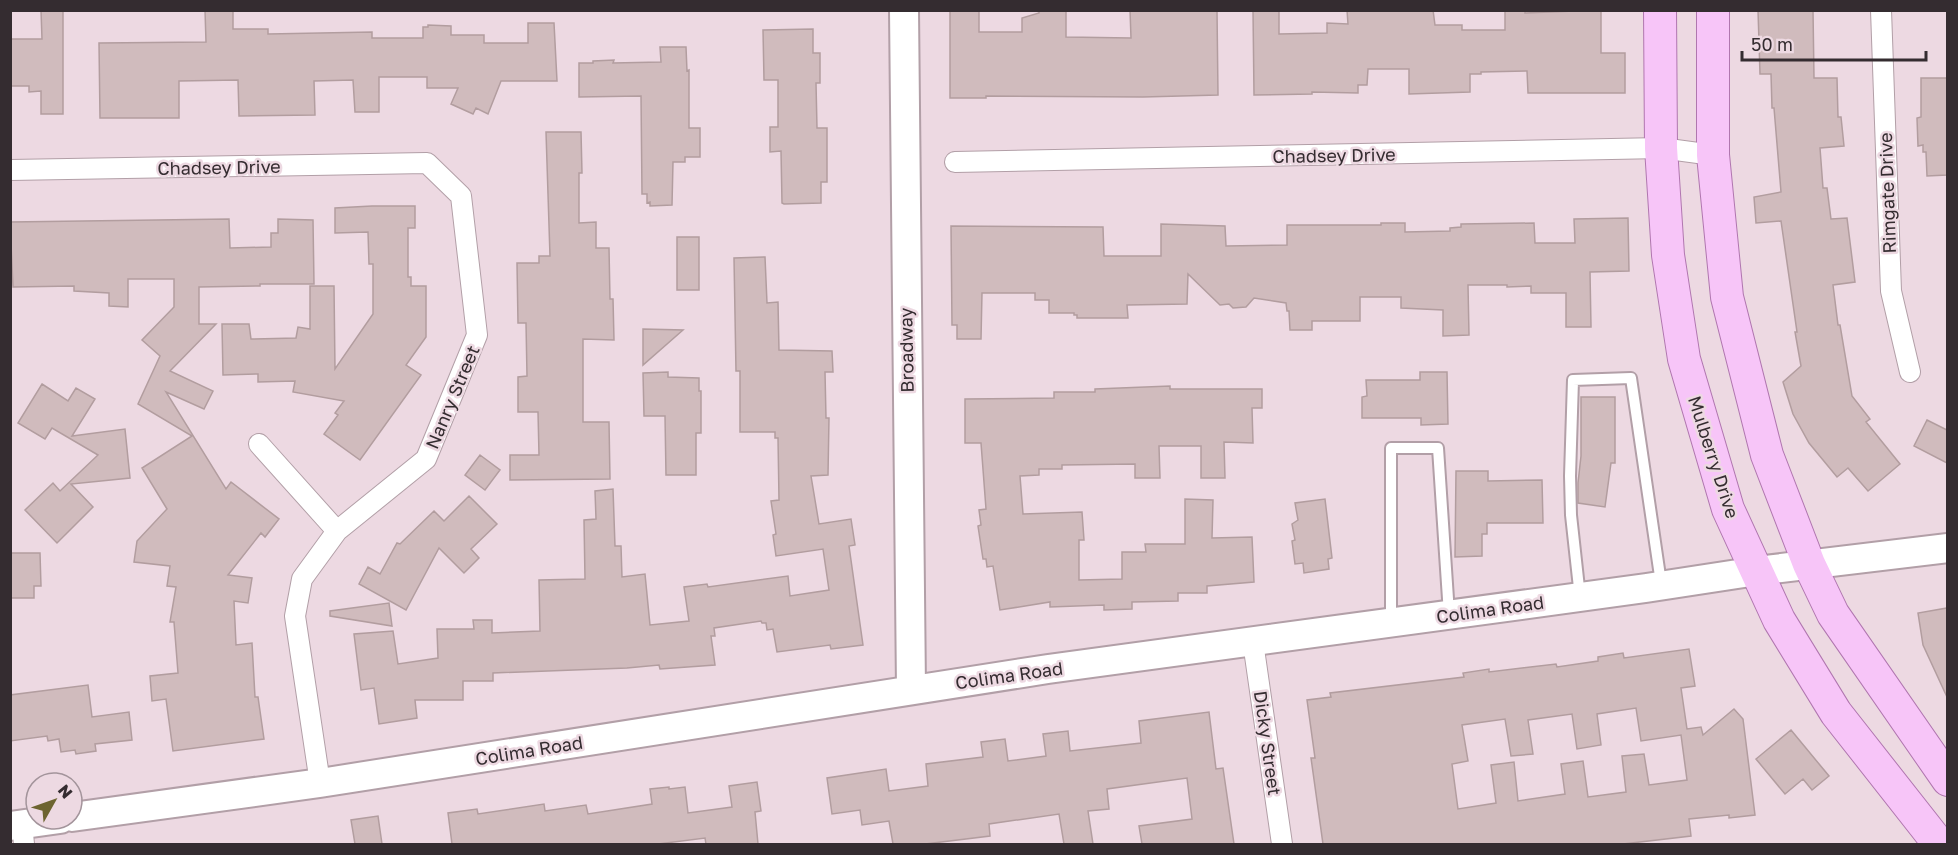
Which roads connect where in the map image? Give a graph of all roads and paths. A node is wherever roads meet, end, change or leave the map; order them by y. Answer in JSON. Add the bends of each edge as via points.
{"nodes":[{"id":1,"x":904,"y":10,"type":"edge"},
{"id":2,"x":1660,"y":10,"type":"edge"},
{"id":3,"x":1713,"y":10,"type":"edge"},
{"id":4,"x":1881,"y":10,"type":"edge"},
{"id":5,"x":1661,"y":148,"type":"junction"},
{"id":6,"x":1713,"y":155,"type":"junction"},
{"id":7,"x":955,"y":162,"type":"dead end"},
{"id":8,"x":427,"y":163,"type":"joint"},
{"id":9,"x":10,"y":170,"type":"edge"},
{"id":10,"x":1910,"y":372,"type":"dead end"},
{"id":11,"x":259,"y":444,"type":"dead end"},
{"id":12,"x":337,"y":531,"type":"junction"},
{"id":13,"x":1947,"y":548,"type":"edge"},
{"id":14,"x":1809,"y":564,"type":"junction"},
{"id":15,"x":1757,"y":571,"type":"junction"},
{"id":16,"x":1661,"y":586,"type":"junction"},
{"id":17,"x":1580,"y":597,"type":"junction"},
{"id":18,"x":1449,"y":614,"type":"junction"},
{"id":19,"x":1391,"y":623,"type":"junction"},
{"id":20,"x":1253,"y":642,"type":"junction"},
{"id":21,"x":911,"y":689,"type":"junction"},
{"id":22,"x":1947,"y":780,"type":"edge"},
{"id":23,"x":320,"y":783,"type":"junction"},
{"id":24,"x":84,"y":815,"type":"edge"},
{"id":25,"x":1282,"y":844,"type":"edge"},
{"id":26,"x":1939,"y":844,"type":"edge"}],
"edges":[{"from":1,"to":21,"type":"main road","name":"Broadway"},
{"from":2,"to":5,"type":"main road","name":"Mulberry Drive"},
{"from":3,"to":6,"type":"main road"},
{"from":4,"to":10,"type":"street","name":"Rimgate Drive","via":[[1891,291]]},
{"from":5,"to":6,"type":"street","name":"Chadsey Drive"},
{"from":5,"to":7,"type":"street","name":"Chadsey Drive"},
{"from":5,"to":15,"type":"main road","name":"Mulberry Drive","via":[[1668,255],[1684,359],[1728,509]]},
{"from":6,"to":14,"type":"main road","via":[[1727,297],[1767,455]]},
{"from":8,"to":9,"type":"street","name":"Chadsey Drive"},
{"from":8,"to":12,"type":"street","name":"Nanry Street","via":[[461,196],[477,335],[426,459]]},
{"from":11,"to":12,"type":"street"},
{"from":12,"to":23,"type":"street","name":"Nanry Street","via":[[302,579],[295,616]]},
{"from":13,"to":14,"type":"main road","name":"Colima Road"},
{"from":14,"to":15,"type":"main road","name":"Colima Road"},
{"from":14,"to":22,"type":"main road","via":[[1833,614]]},
{"from":15,"to":16,"type":"main road","name":"Colima Road"},
{"from":15,"to":26,"type":"main road","name":"Mulberry Drive","via":[[1779,620],[1836,713]]},
{"from":16,"to":17,"type":"main road","name":"Colima Road"},
{"from":16,"to":17,"type":"lane","via":[[1631,378],[1573,380],[1571,515]]},
{"from":17,"to":18,"type":"main road","name":"Colima Road"},
{"from":18,"to":19,"type":"main road","name":"Colima Road"},
{"from":18,"to":19,"type":"lane","via":[[1438,448],[1391,448]]},
{"from":19,"to":20,"type":"main road","name":"Colima Road"},
{"from":20,"to":21,"type":"main road","name":"Colima Road"},
{"from":20,"to":25,"type":"street","name":"Dicky Street"},
{"from":21,"to":23,"type":"main road","name":"Colima Road"},
{"from":23,"to":24,"type":"main road","name":"Colima Road"}]}
